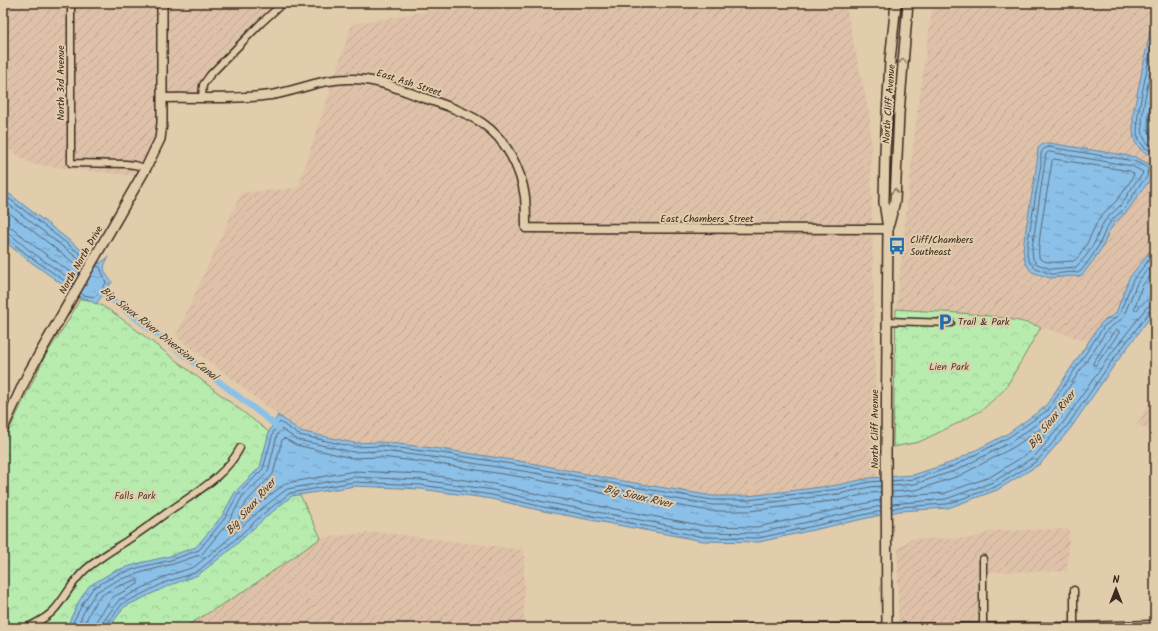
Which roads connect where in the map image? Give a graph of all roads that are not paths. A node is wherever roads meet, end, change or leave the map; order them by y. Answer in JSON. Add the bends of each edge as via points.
{"nodes":[{"id":1,"x":71,"y":3,"type":"edge"},
{"id":2,"x":162,"y":3,"type":"edge"},
{"id":3,"x":283,"y":3,"type":"edge"},
{"id":4,"x":896,"y":3,"type":"edge"},
{"id":5,"x":908,"y":3,"type":"edge"},
{"id":6,"x":202,"y":97,"type":"junction"},
{"id":7,"x":162,"y":98,"type":"junction"},
{"id":8,"x":146,"y":168,"type":"junction"},
{"id":9,"x":526,"y":228,"type":"joint"},
{"id":10,"x":888,"y":229,"type":"junction"},
{"id":11,"x":887,"y":321,"type":"junction"},
{"id":12,"x":951,"y":323,"type":"dead end"},
{"id":13,"x":3,"y":428,"type":"edge"},
{"id":14,"x":240,"y":448,"type":"dead end"},
{"id":15,"x":983,"y":559,"type":"dead end"},
{"id":16,"x":1074,"y":590,"type":"dead end"},
{"id":17,"x":1155,"y":624,"type":"edge"},
{"id":18,"x":887,"y":627,"type":"edge"},
{"id":19,"x":983,"y":627,"type":"edge"},
{"id":20,"x":1074,"y":627,"type":"edge"},
{"id":21,"x":26,"y":628,"type":"edge"},
{"id":22,"x":634,"y":628,"type":"edge"}],
"edges":[{"from":1,"to":8,"type":"street","name":"North 3rd Avenue","via":[[71,163],[126,164]]},
{"from":2,"to":7,"type":"main road","name":"North North Drive"},
{"from":3,"to":6,"type":"street","via":[[210,75],[204,85]]},
{"from":4,"to":10,"type":"main road","name":"North Cliff Avenue","via":[[884,159],[884,202]]},
{"from":10,"to":5,"type":"main road","name":"North Cliff Avenue","one_way":true,"via":[[895,201]]},
{"from":6,"to":7,"type":"street","name":"East Ash Street"},
{"from":6,"to":9,"type":"street","name":"East Ash Street","via":[[270,95],[328,81],[365,79],[450,107],[491,129],[506,148],[521,178]]},
{"from":7,"to":8,"type":"main road","name":"North North Drive","via":[[160,139]]},
{"from":8,"to":13,"type":"main road","name":"North North Drive","via":[[28,374]]},
{"from":9,"to":10,"type":"street","name":"East Chambers Street"},
{"from":10,"to":11,"type":"main road","name":"North Cliff Avenue"},
{"from":11,"to":12,"type":"street"},
{"from":11,"to":18,"type":"main road","name":"North Cliff Avenue"},
{"from":14,"to":21,"type":"street","via":[[235,458],[219,475],[86,569],[54,610]]},
{"from":15,"to":19,"type":"street"},
{"from":16,"to":20,"type":"street"},
{"from":17,"to":20,"type":"street"},
{"from":18,"to":19,"type":"street"},
{"from":18,"to":22,"type":"street"},
{"from":19,"to":20,"type":"street"}]}
